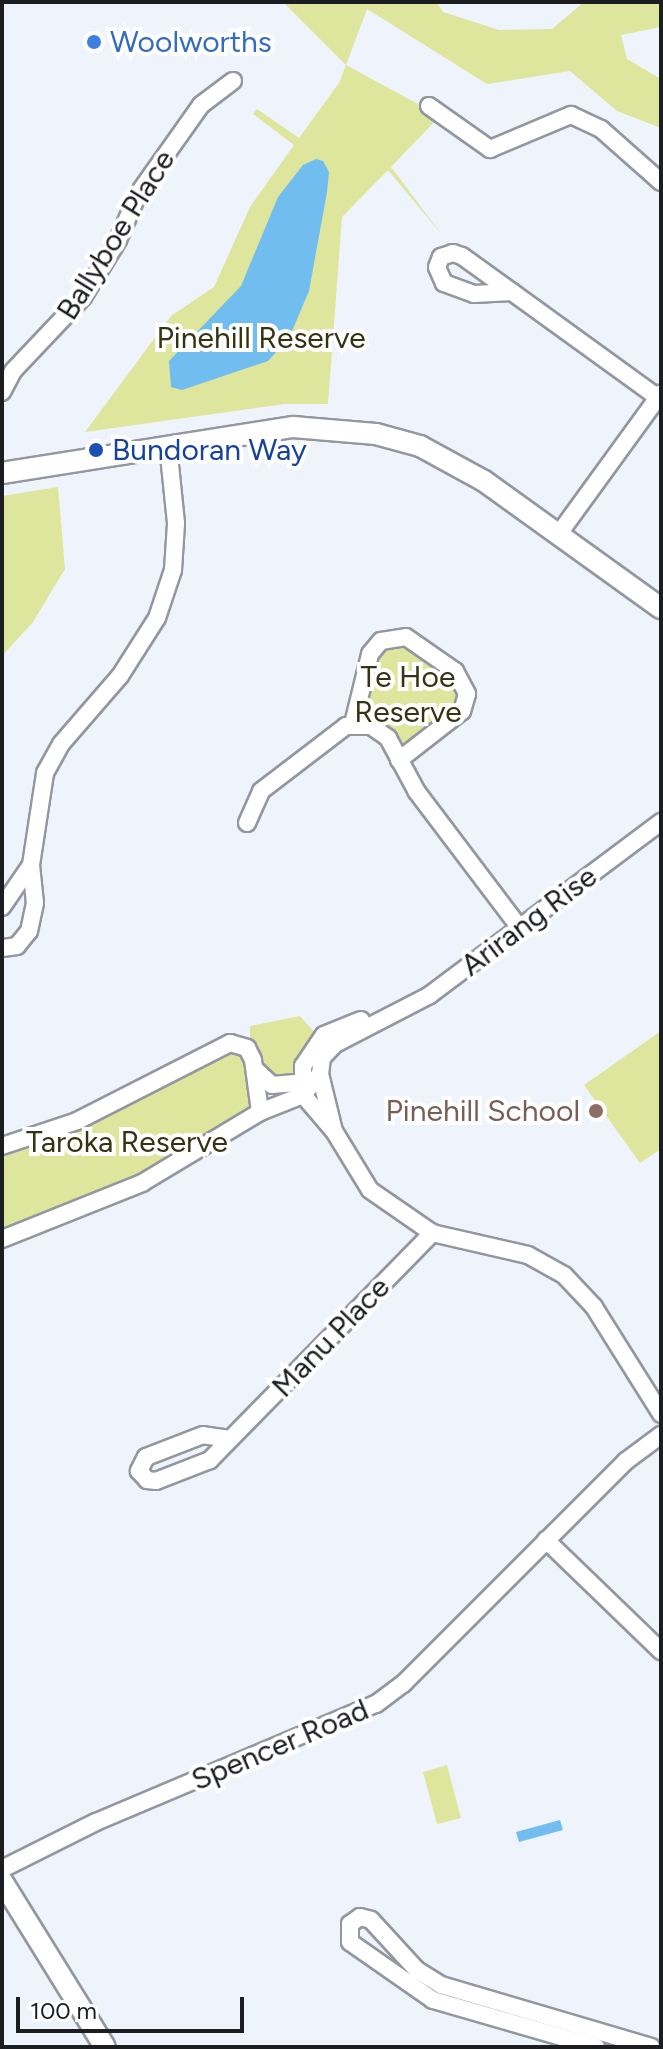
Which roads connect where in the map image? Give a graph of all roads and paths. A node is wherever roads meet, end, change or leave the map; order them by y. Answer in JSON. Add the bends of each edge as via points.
{"nodes":[{"id":1,"x":233,"y":81,"type":"dead end"},
{"id":2,"x":429,"y":106,"type":"dead end"},
{"id":3,"x":661,"y":182,"type":"edge"},
{"id":4,"x":512,"y":292,"type":"dead end"},
{"id":5,"x":2,"y":392,"type":"edge"},
{"id":6,"x":660,"y":397,"type":"edge"},
{"id":7,"x":168,"y":446,"type":"junction"},
{"id":8,"x":2,"y":472,"type":"edge"},
{"id":9,"x":558,"y":535,"type":"junction"},
{"id":10,"x":661,"y":608,"type":"edge"},
{"id":11,"x":353,"y":724,"type":"junction"},
{"id":12,"x":399,"y":760,"type":"junction"},
{"id":13,"x":661,"y":822,"type":"edge"},
{"id":14,"x":247,"y":823,"type":"dead end"},
{"id":15,"x":31,"y":865,"type":"junction"},
{"id":16,"x":2,"y":907,"type":"edge"},
{"id":17,"x":520,"y":928,"type":"junction"},
{"id":18,"x":2,"y":948,"type":"edge"},
{"id":19,"x":255,"y":1069,"type":"junction"},
{"id":20,"x":312,"y":1085,"type":"junction"},
{"id":21,"x":260,"y":1112,"type":"junction"},
{"id":22,"x":2,"y":1146,"type":"edge"},
{"id":23,"x":432,"y":1233,"type":"junction"},
{"id":24,"x":2,"y":1239,"type":"edge"},
{"id":25,"x":661,"y":1414,"type":"edge"},
{"id":26,"x":661,"y":1435,"type":"edge"},
{"id":27,"x":230,"y":1439,"type":"junction"},
{"id":28,"x":546,"y":1540,"type":"junction"},
{"id":29,"x":661,"y":1651,"type":"edge"},
{"id":30,"x":2,"y":1869,"type":"edge"},
{"id":31,"x":2,"y":1881,"type":"edge"},
{"id":32,"x":105,"y":2047,"type":"edge"},
{"id":33,"x":596,"y":2047,"type":"edge"},
{"id":34,"x":651,"y":2047,"type":"edge"}],
"edges":[{"from":1,"to":5,"type":"street","name":"Ballyboe Place","via":[[201,105],[138,194],[109,257],[83,297],[13,371]]},
{"from":2,"to":3,"type":"street","via":[[490,149],[571,115],[601,129]]},
{"from":4,"to":6,"type":"street"},
{"from":6,"to":9,"type":"street"},
{"from":7,"to":8,"type":"main road"},
{"from":7,"to":9,"type":"main road","via":[[293,427],[376,434],[420,446],[454,464]]},
{"from":7,"to":15,"type":"street","via":[[176,523],[173,570],[157,618],[135,653],[61,744],[45,773]]},
{"from":9,"to":10,"type":"main road"},
{"from":11,"to":12,"type":"street","via":[[381,730]]},
{"from":11,"to":12,"type":"street","via":[[370,654],[381,641],[406,637],[455,671],[467,694],[462,711]]},
{"from":11,"to":14,"type":"street","via":[[261,791]]},
{"from":12,"to":17,"type":"street","via":[[417,792]]},
{"from":13,"to":17,"type":"street","name":"Arirang Rise"},
{"from":15,"to":16,"type":"street"},
{"from":15,"to":18,"type":"street","via":[[35,903],[29,931],[17,946]]},
{"from":17,"to":20,"type":"street","name":"Arirang Rise","via":[[430,995],[392,1014],[324,1035],[307,1057]]},
{"from":19,"to":20,"type":"street","via":[[272,1085]]},
{"from":19,"to":21,"type":"street"},
{"from":19,"to":22,"type":"street","via":[[247,1048],[222,1044],[77,1121]]},
{"from":20,"to":21,"type":"street"},
{"from":20,"to":23,"type":"street","via":[[370,1190]]},
{"from":21,"to":24,"type":"street","via":[[142,1183]]},
{"from":23,"to":25,"type":"street","via":[[528,1255],[564,1275],[594,1307]]},
{"from":23,"to":27,"type":"street","name":"Manu Place"},
{"from":26,"to":28,"type":"street","name":"Spencer Road","via":[[626,1461]]},
{"from":27,"to":27,"type":"street","name":"Manu Place","via":[[210,1460],[156,1481],[139,1471],[146,1457],[203,1435]]},
{"from":28,"to":29,"type":"street"},
{"from":28,"to":30,"type":"street","name":"Spencer Road","via":[[403,1684],[376,1704],[96,1822]]},
{"from":31,"to":32,"type":"main road"},
{"from":33,"to":34,"type":"street","via":[[433,2000],[350,1942],[350,1924],[360,1917],[371,1920],[417,1970],[441,1985]]}]}
